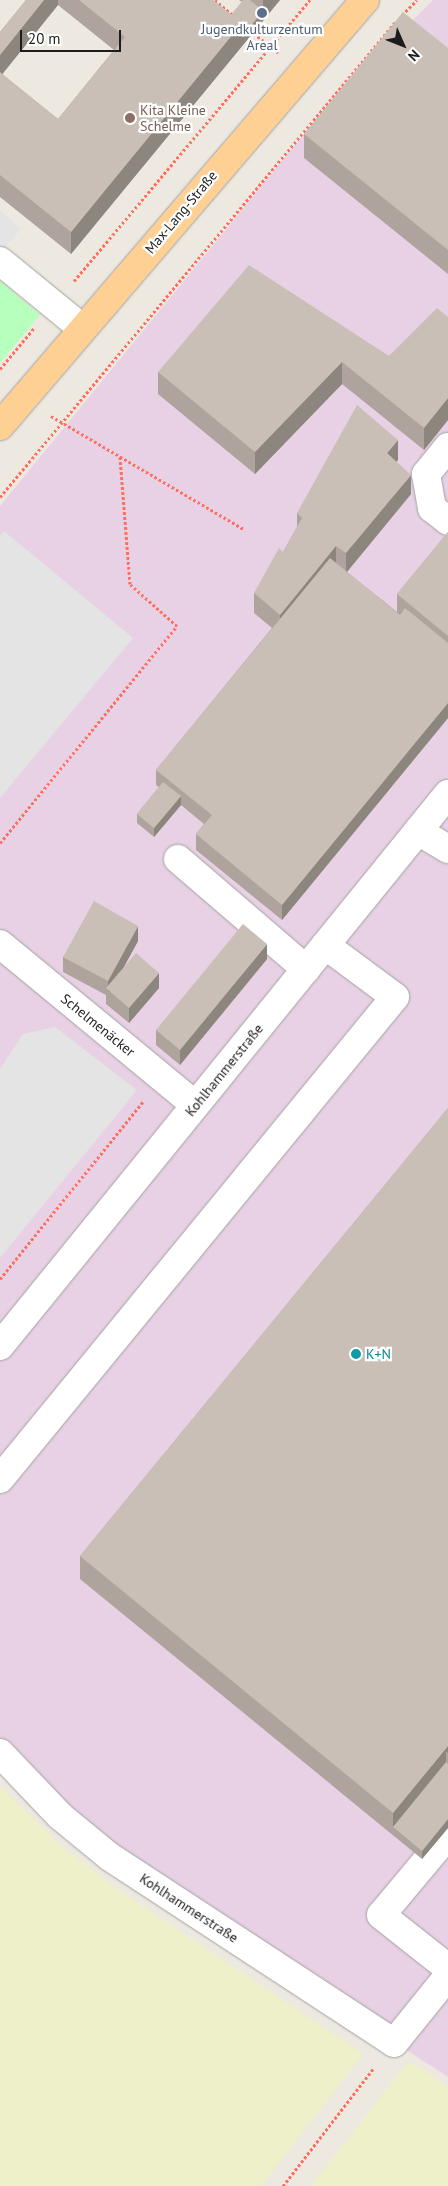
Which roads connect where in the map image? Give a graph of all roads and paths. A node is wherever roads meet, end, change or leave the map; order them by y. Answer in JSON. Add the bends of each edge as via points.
{"nodes":[{"id":1,"x":216,"y":0,"type":"edge"},
{"id":2,"x":310,"y":0,"type":"edge"},
{"id":3,"x":364,"y":0,"type":"edge"},
{"id":4,"x":417,"y":0,"type":"edge"},
{"id":5,"x":238,"y":20,"type":"edge"},
{"id":6,"x":246,"y":26,"type":"edge"},
{"id":7,"x":268,"y":46,"type":"junction"},
{"id":8,"x":301,"y":71,"type":"junction"},
{"id":9,"x":0,"y":261,"type":"edge"},
{"id":10,"x":54,"y":305,"type":"junction"},
{"id":11,"x":82,"y":328,"type":"junction"},
{"id":12,"x":0,"y":369,"type":"edge"},
{"id":13,"x":23,"y":399,"type":"junction"},
{"id":14,"x":62,"y":422,"type":"junction"},
{"id":15,"x":0,"y":426,"type":"edge"},
{"id":16,"x":448,"y":447,"type":"edge"},
{"id":17,"x":120,"y":456,"type":"junction"},
{"id":18,"x":0,"y":497,"type":"edge"},
{"id":19,"x":448,"y":521,"type":"edge"},
{"id":20,"x":245,"y":530,"type":"dead end"},
{"id":21,"x":448,"y":794,"type":"edge"},
{"id":22,"x":418,"y":831,"type":"junction"},
{"id":23,"x":0,"y":843,"type":"edge"},
{"id":24,"x":448,"y":849,"type":"edge"},
{"id":25,"x":178,"y":859,"type":"dead end"},
{"id":26,"x":0,"y":944,"type":"edge"},
{"id":27,"x":325,"y":946,"type":"junction"},
{"id":28,"x":306,"y":969,"type":"junction"},
{"id":29,"x":163,"y":1079,"type":"junction"},
{"id":30,"x":195,"y":1106,"type":"junction"},
{"id":31,"x":0,"y":1279,"type":"edge"},
{"id":32,"x":0,"y":1346,"type":"edge"},
{"id":33,"x":0,"y":1479,"type":"edge"},
{"id":34,"x":0,"y":1753,"type":"edge"},
{"id":35,"x":448,"y":1835,"type":"edge"},
{"id":36,"x":448,"y":1968,"type":"edge"},
{"id":37,"x":448,"y":1976,"type":"edge"},
{"id":38,"x":394,"y":2043,"type":"junction"},
{"id":39,"x":283,"y":2186,"type":"edge"}],
"edges":[{"from":1,"to":5,"type":"path"},
{"from":2,"to":7,"type":"path"},
{"from":3,"to":8,"type":"main road","name":"Max-Lang-Straße"},
{"from":4,"to":14,"type":"path","via":[[379,38]]},
{"from":6,"to":7,"type":"path"},
{"from":7,"to":8,"type":"path"},
{"from":7,"to":10,"type":"path"},
{"from":8,"to":11,"type":"main road","name":"Max-Lang-Straße"},
{"from":9,"to":10,"type":"street"},
{"from":10,"to":11,"type":"street"},
{"from":10,"to":12,"type":"path"},
{"from":11,"to":13,"type":"main road","name":"Max-Lang-Straße"},
{"from":13,"to":14,"type":"path"},
{"from":13,"to":15,"type":"main road","name":"Max-Lang-Straße"},
{"from":14,"to":17,"type":"path"},
{"from":14,"to":18,"type":"path"},
{"from":16,"to":19,"type":"street","via":[[426,474],[432,508]]},
{"from":17,"to":20,"type":"path"},
{"from":17,"to":23,"type":"path","via":[[130,584],[177,626]]},
{"from":21,"to":22,"type":"street","name":"Kohlhammerstraße"},
{"from":22,"to":24,"type":"street"},
{"from":22,"to":27,"type":"street","name":"Kohlhammerstraße"},
{"from":25,"to":28,"type":"street"},
{"from":26,"to":29,"type":"street","name":"Schelmenäcker"},
{"from":27,"to":28,"type":"street","name":"Kohlhammerstraße"},
{"from":27,"to":33,"type":"street","via":[[395,997]]},
{"from":28,"to":30,"type":"street","name":"Kohlhammerstraße"},
{"from":29,"to":30,"type":"street","name":"Schelmenäcker"},
{"from":29,"to":31,"type":"path"},
{"from":30,"to":32,"type":"street","name":"Kohlhammerstraße"},
{"from":34,"to":38,"type":"street","name":"Kohlhammerstraße","via":[[60,1816],[110,1857]]},
{"from":35,"to":36,"type":"street","via":[[381,1915]]},
{"from":37,"to":38,"type":"street"},
{"from":38,"to":39,"type":"path"}]}
